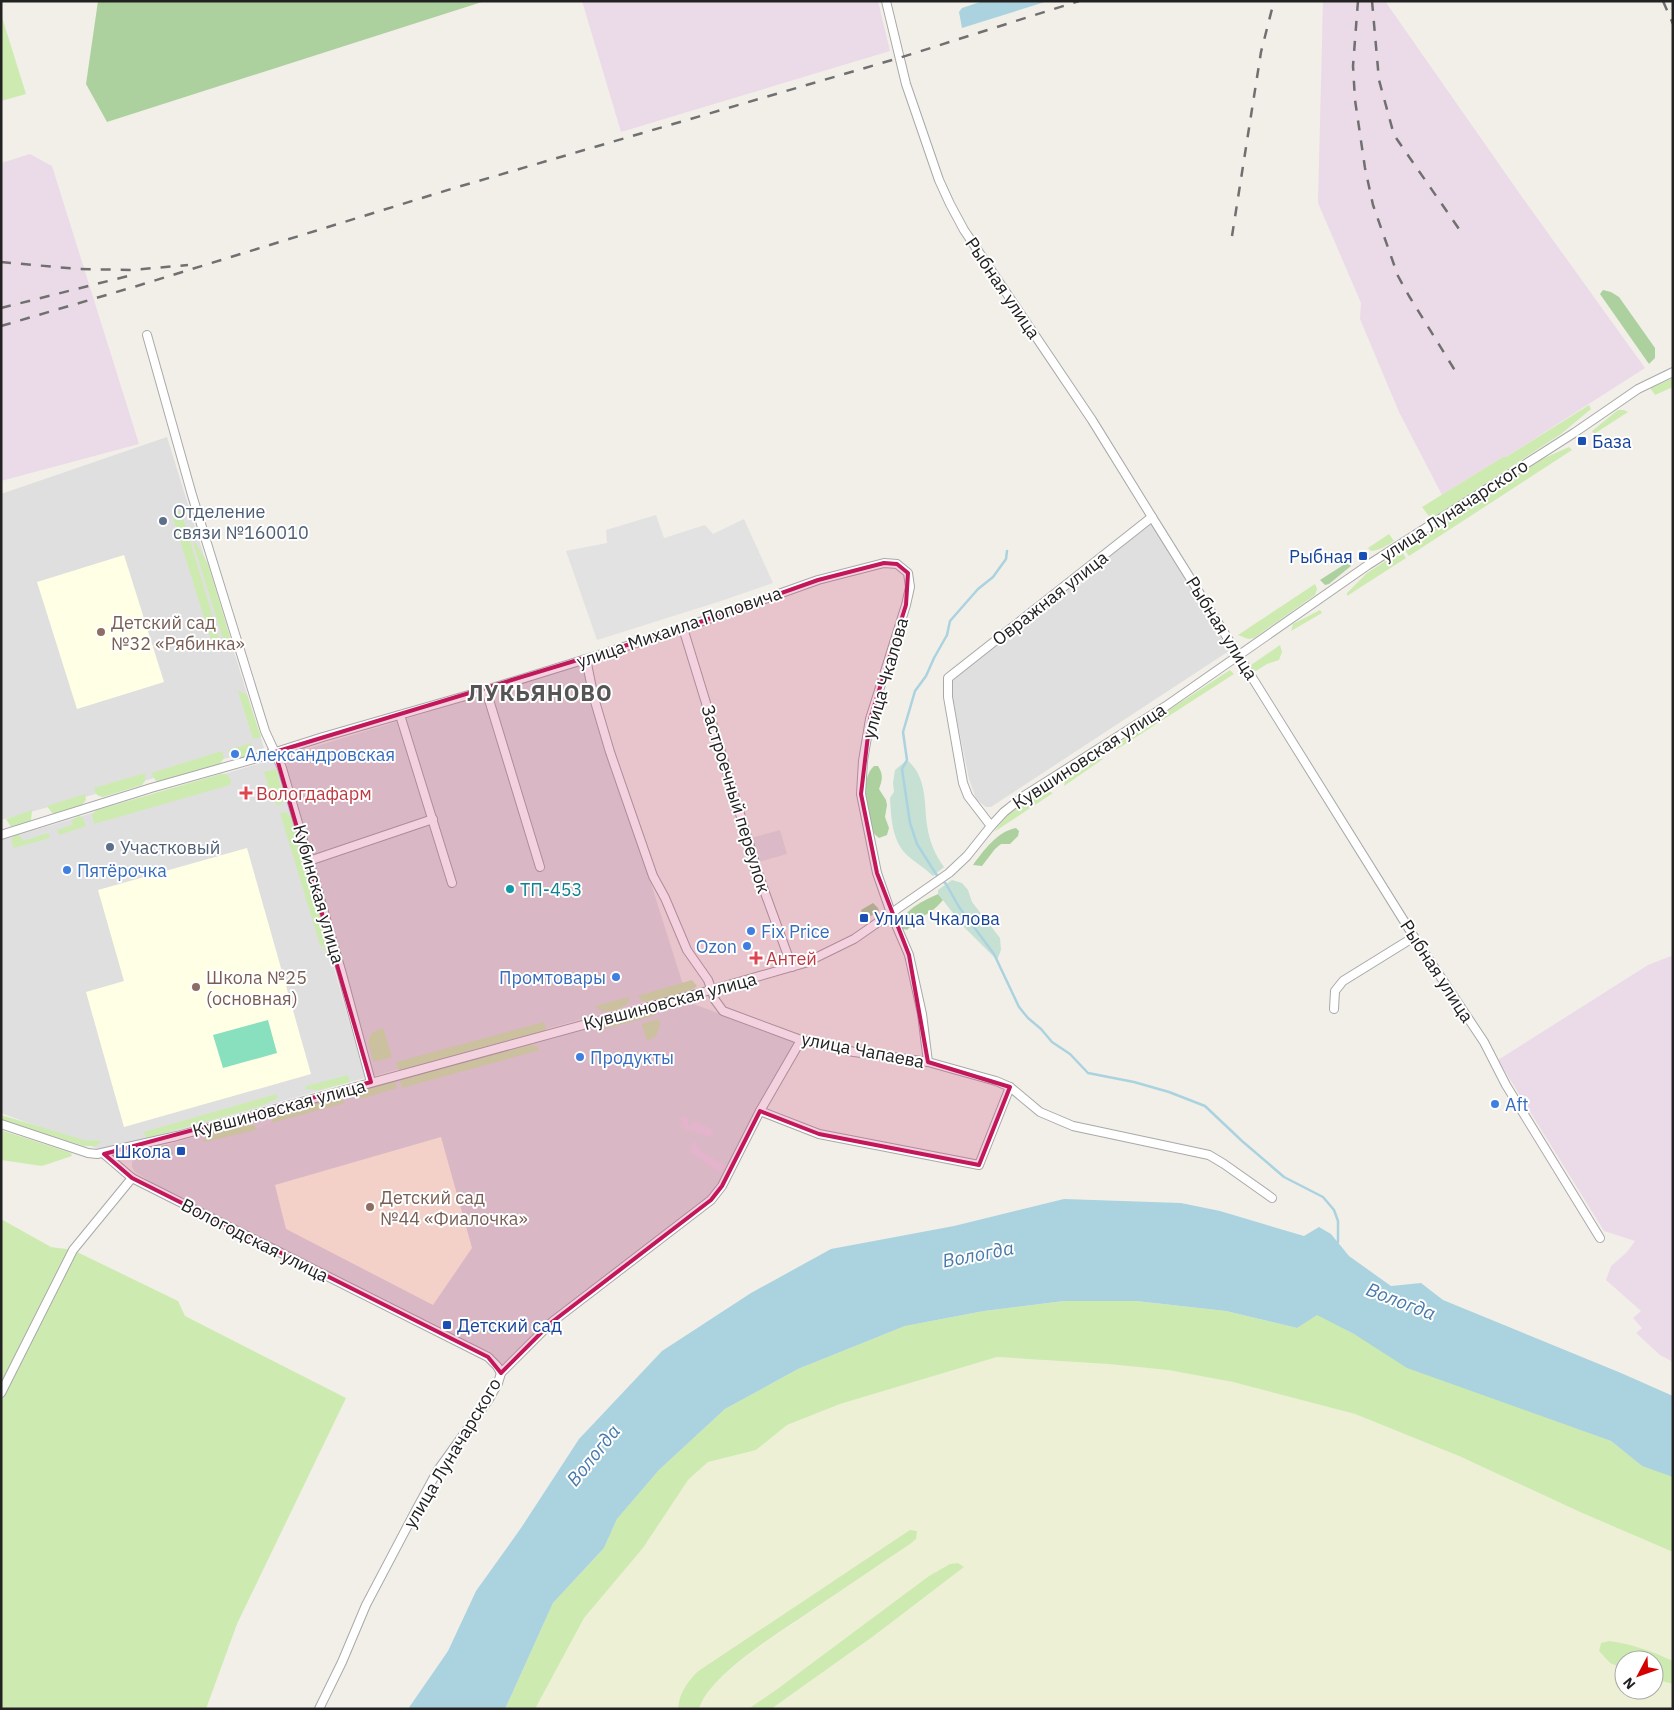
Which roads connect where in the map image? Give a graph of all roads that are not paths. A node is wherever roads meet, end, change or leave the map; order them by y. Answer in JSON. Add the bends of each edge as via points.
{"nodes":[{"id":1,"x":886,"y":1,"type":"edge"},
{"id":2,"x":147,"y":335,"type":"dead end"},
{"id":3,"x":1673,"y":372,"type":"edge"},
{"id":4,"x":1152,"y":517,"type":"junction"},
{"id":5,"x":897,"y":564,"type":"joint"},
{"id":6,"x":683,"y":628,"type":"junction"},
{"id":7,"x":1240,"y":655,"type":"junction"},
{"id":8,"x":586,"y":659,"type":"junction"},
{"id":9,"x":486,"y":690,"type":"junction"},
{"id":10,"x":400,"y":714,"type":"junction"},
{"id":11,"x":274,"y":752,"type":"junction"},
{"id":12,"x":433,"y":819,"type":"junction"},
{"id":13,"x":991,"y":826,"type":"junction"},
{"id":14,"x":1,"y":835,"type":"edge"},
{"id":15,"x":309,"y":861,"type":"junction"},
{"id":16,"x":540,"y":867,"type":"dead end"},
{"id":17,"x":452,"y":883,"type":"dead end"},
{"id":18,"x":891,"y":913,"type":"junction"},
{"id":19,"x":1414,"y":937,"type":"junction"},
{"id":20,"x":792,"y":967,"type":"junction"},
{"id":21,"x":711,"y":990,"type":"junction"},
{"id":22,"x":1334,"y":1009,"type":"dead end"},
{"id":23,"x":801,"y":1040,"type":"junction"},
{"id":24,"x":928,"y":1062,"type":"junction"},
{"id":25,"x":371,"y":1082,"type":"junction"},
{"id":26,"x":1010,"y":1088,"type":"junction"},
{"id":27,"x":760,"y":1111,"type":"junction"},
{"id":28,"x":1,"y":1124,"type":"edge"},
{"id":29,"x":104,"y":1154,"type":"junction"},
{"id":30,"x":132,"y":1178,"type":"junction"},
{"id":31,"x":1272,"y":1198,"type":"dead end"},
{"id":32,"x":1600,"y":1238,"type":"dead end"},
{"id":33,"x":500,"y":1373,"type":"junction"},
{"id":34,"x":1,"y":1392,"type":"edge"},
{"id":35,"x":319,"y":1709,"type":"edge"}],
"edges":[{"from":1,"to":4,"type":"street","name":"Рыбная улица","via":[[906,84],[950,204]]},
{"from":2,"to":11,"type":"street","name":"Кубинская улица","via":[[192,494]]},
{"from":3,"to":7,"type":"street","name":"улица Луначарского","via":[[1638,389],[1376,560]]},
{"from":4,"to":7,"type":"street","name":"Рыбная улица"},
{"from":4,"to":13,"type":"street","name":"Овражная улица","via":[[948,678],[948,697],[963,784]]},
{"from":5,"to":6,"type":"street","name":"улица Михаила Поповича","via":[[884,563],[818,580]]},
{"from":5,"to":18,"type":"street","name":"улица Чкалова","via":[[908,573],[910,587],[870,719],[861,786],[877,873]]},
{"from":6,"to":8,"type":"street","name":"улица Михаила Поповича"},
{"from":6,"to":20,"type":"street","name":"Застроечный переулок","via":[[760,880]]},
{"from":7,"to":13,"type":"street","name":"Кувшиновская улица","via":[[1166,706],[1038,786],[1014,803]]},
{"from":7,"to":19,"type":"street","name":"Рыбная улица"},
{"from":8,"to":9,"type":"street","name":"улица Михаила Поповича"},
{"from":8,"to":21,"type":"street","name":"улица Чапаева","via":[[610,752],[653,876],[687,950],[708,980]]},
{"from":9,"to":10,"type":"street","name":"улица Михаила Поповича"},
{"from":9,"to":16,"type":"street"},
{"from":10,"to":11,"type":"street","name":"улица Михаила Поповича"},
{"from":10,"to":12,"type":"street"},
{"from":11,"to":14,"type":"street","name":"улица Михаила Поповича"},
{"from":11,"to":15,"type":"street","name":"Кубинская улица","via":[[282,768]]},
{"from":12,"to":15,"type":"street"},
{"from":12,"to":17,"type":"street"},
{"from":13,"to":18,"type":"street","name":"Кувшиновская улица","via":[[949,874]]},
{"from":15,"to":25,"type":"street","name":"Кубинская улица"},
{"from":18,"to":20,"type":"street","name":"Кувшиновская улица","via":[[836,949]]},
{"from":18,"to":24,"type":"street","name":"улица Чкалова","via":[[909,955]]},
{"from":19,"to":22,"type":"street","via":[[1342,981],[1335,991]]},
{"from":19,"to":32,"type":"street","name":"Рыбная улица","via":[[1484,1042],[1506,1085]]},
{"from":20,"to":21,"type":"street","name":"Кувшиновская улица"},
{"from":21,"to":23,"type":"street","name":"улица Чапаева","via":[[719,1007],[728,1014]]},
{"from":21,"to":25,"type":"street","name":"Кувшиновская улица"},
{"from":23,"to":24,"type":"street","name":"улица Чапаева","via":[[854,1052]]},
{"from":23,"to":27,"type":"street","name":"улица Луначарского"},
{"from":24,"to":26,"type":"street","name":"улица Чапаева"},
{"from":25,"to":29,"type":"street","name":"Кувшиновская улица"},
{"from":26,"to":27,"type":"street","via":[[979,1164],[819,1134]]},
{"from":26,"to":31,"type":"street","name":"улица Чапаева","via":[[1040,1112],[1073,1126],[1209,1155]]},
{"from":27,"to":33,"type":"street","name":"улица Луначарского","via":[[722,1186],[711,1200],[552,1322]]},
{"from":28,"to":29,"type":"street","via":[[88,1153]]},
{"from":29,"to":30,"type":"street","name":"Вологодская улица"},
{"from":30,"to":33,"type":"street","name":"Вологодская улица","via":[[488,1357]]},
{"from":30,"to":34,"type":"street","via":[[73,1250]]},
{"from":33,"to":35,"type":"street","name":"улица Луначарского","via":[[489,1399],[438,1470],[416,1510],[366,1605]]}]}
